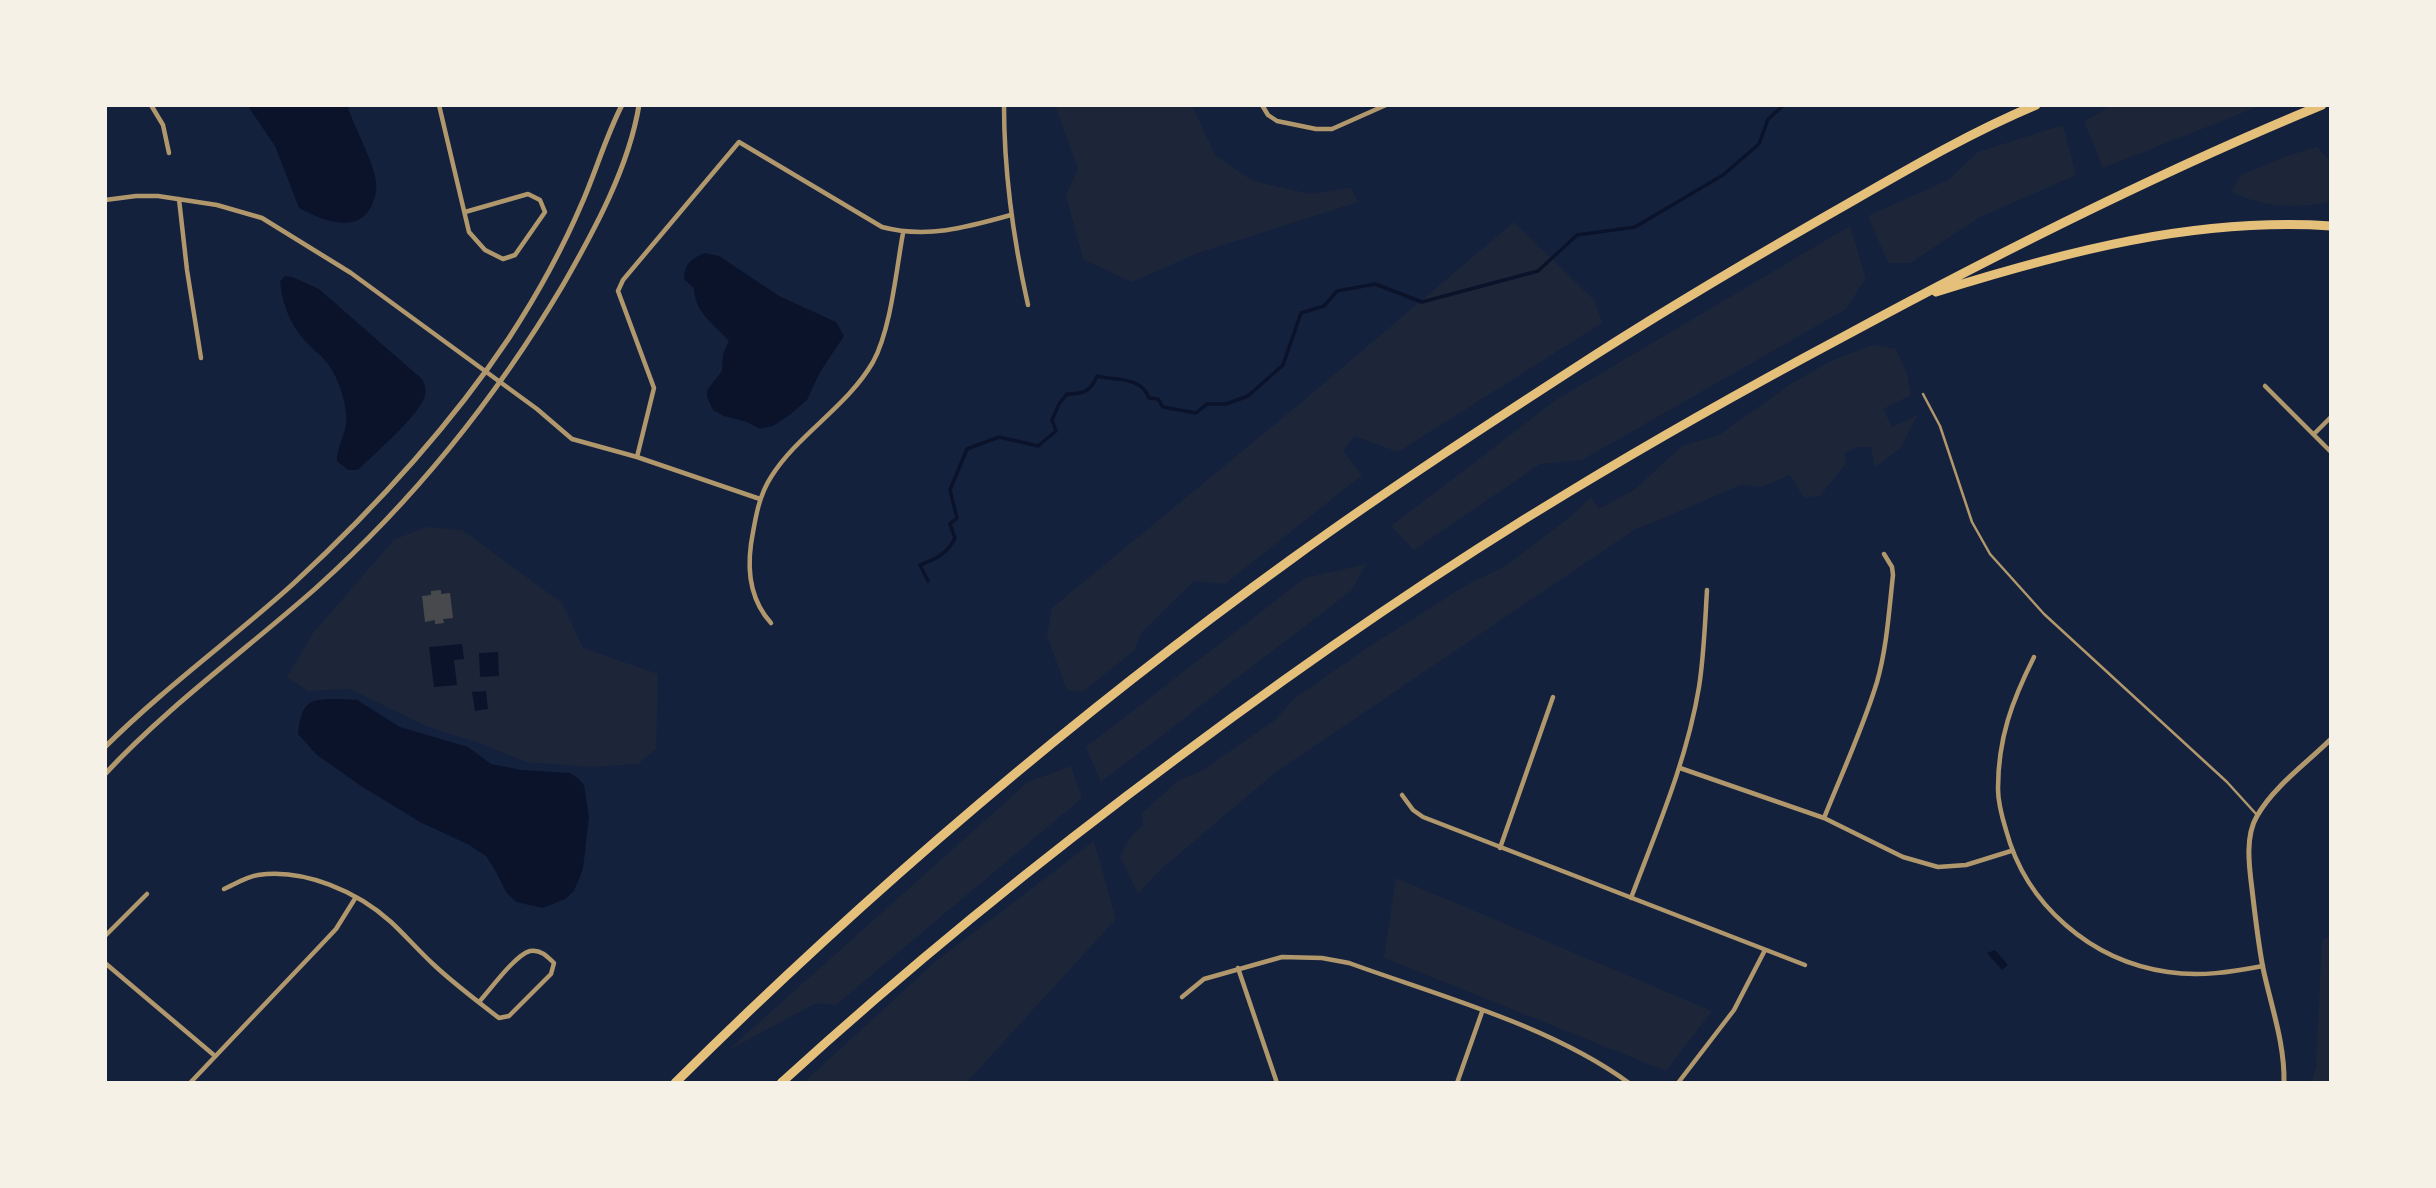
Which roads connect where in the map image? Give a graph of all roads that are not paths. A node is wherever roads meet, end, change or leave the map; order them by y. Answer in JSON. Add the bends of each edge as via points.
{"nodes":[{"id":1,"x":151,"y":105,"type":"edge"},
{"id":2,"x":439,"y":105,"type":"edge"},
{"id":3,"x":622,"y":105,"type":"edge"},
{"id":4,"x":639,"y":105,"type":"edge"},
{"id":5,"x":1004,"y":105,"type":"edge"},
{"id":6,"x":1262,"y":105,"type":"edge"},
{"id":7,"x":1386,"y":105,"type":"edge"},
{"id":8,"x":2019,"y":105,"type":"edge"},
{"id":9,"x":2036,"y":105,"type":"edge"},
{"id":10,"x":2322,"y":105,"type":"edge"},
{"id":11,"x":2001,"y":120,"type":"junction"},
{"id":12,"x":169,"y":153,"type":"dead end"},
{"id":13,"x":179,"y":199,"type":"junction"},
{"id":14,"x":105,"y":200,"type":"edge"},
{"id":15,"x":465,"y":212,"type":"junction"},
{"id":16,"x":1011,"y":215,"type":"junction"},
{"id":17,"x":2331,"y":226,"type":"edge"},
{"id":18,"x":903,"y":233,"type":"junction"},
{"id":19,"x":1911,"y":300,"type":"junction"},
{"id":20,"x":1028,"y":305,"type":"dead end"},
{"id":21,"x":201,"y":358,"type":"dead end"},
{"id":22,"x":485,"y":372,"type":"junction"},
{"id":23,"x":501,"y":383,"type":"junction"},
{"id":24,"x":2265,"y":386,"type":"dead end"},
{"id":25,"x":1923,"y":394,"type":"dead end"},
{"id":26,"x":2331,"y":417,"type":"edge"},
{"id":27,"x":2314,"y":434,"type":"junction"},
{"id":28,"x":2331,"y":452,"type":"edge"},
{"id":29,"x":638,"y":457,"type":"junction"},
{"id":30,"x":760,"y":499,"type":"junction"},
{"id":31,"x":1884,"y":554,"type":"dead end"},
{"id":32,"x":1707,"y":590,"type":"dead end"},
{"id":33,"x":771,"y":623,"type":"dead end"},
{"id":34,"x":2034,"y":657,"type":"dead end"},
{"id":35,"x":1553,"y":697,"type":"dead end"},
{"id":36,"x":2331,"y":739,"type":"edge"},
{"id":37,"x":105,"y":747,"type":"edge"},
{"id":38,"x":1680,"y":768,"type":"junction"},
{"id":39,"x":105,"y":774,"type":"edge"},
{"id":40,"x":1402,"y":795,"type":"dead end"},
{"id":41,"x":2257,"y":815,"type":"junction"},
{"id":42,"x":1824,"y":818,"type":"junction"},
{"id":43,"x":1500,"y":848,"type":"junction"},
{"id":44,"x":2011,"y":851,"type":"junction"},
{"id":45,"x":224,"y":889,"type":"dead end"},
{"id":46,"x":147,"y":894,"type":"dead end"},
{"id":47,"x":356,"y":897,"type":"junction"},
{"id":48,"x":1631,"y":898,"type":"junction"},
{"id":49,"x":105,"y":936,"type":"edge"},
{"id":50,"x":1765,"y":950,"type":"junction"},
{"id":51,"x":105,"y":963,"type":"edge"},
{"id":52,"x":1805,"y":965,"type":"dead end"},
{"id":53,"x":2263,"y":966,"type":"junction"},
{"id":54,"x":1238,"y":968,"type":"junction"},
{"id":55,"x":1182,"y":997,"type":"dead end"},
{"id":56,"x":479,"y":1002,"type":"junction"},
{"id":57,"x":1482,"y":1012,"type":"junction"},
{"id":58,"x":215,"y":1056,"type":"junction"},
{"id":59,"x":190,"y":1083,"type":"edge"},
{"id":60,"x":675,"y":1083,"type":"edge"},
{"id":61,"x":781,"y":1083,"type":"edge"},
{"id":62,"x":1277,"y":1083,"type":"edge"},
{"id":63,"x":1457,"y":1083,"type":"edge"},
{"id":64,"x":1629,"y":1083,"type":"edge"},
{"id":65,"x":1678,"y":1083,"type":"edge"},
{"id":66,"x":2284,"y":1083,"type":"edge"}],
"edges":[{"from":1,"to":12,"type":"street","via":[[163,125]]},
{"from":2,"to":15,"type":"street"},
{"from":3,"to":22,"type":"street","via":[[565,239],[530,304]]},
{"from":4,"to":23,"type":"street","via":[[601,213]]},
{"from":5,"to":16,"type":"street"},
{"from":6,"to":7,"type":"street","via":[[1277,121],[1332,129]]},
{"from":8,"to":11,"type":"highway"},
{"from":9,"to":11,"type":"highway"},
{"from":10,"to":19,"type":"highway","via":[[2071,217]]},
{"from":11,"to":60,"type":"highway","via":[[1724,274],[1458,443],[1292,559],[1163,655],[992,794],[817,948]]},
{"from":13,"to":14,"type":"street","via":[[136,196]]},
{"from":13,"to":21,"type":"street"},
{"from":13,"to":22,"type":"street","via":[[262,218],[351,273]]},
{"from":15,"to":15,"type":"street","via":[[469,232],[485,250],[503,259],[515,255],[545,212],[540,200],[528,194]]},
{"from":16,"to":18,"type":"street","via":[[936,232]]},
{"from":16,"to":20,"type":"street"},
{"from":17,"to":19,"type":"highway","via":[[2230,227],[2114,242]]},
{"from":18,"to":29,"type":"street","via":[[882,227],[739,142],[618,291],[654,388]]},
{"from":18,"to":30,"type":"street","via":[[884,335],[874,360],[860,381],[794,448]]},
{"from":19,"to":61,"type":"highway","via":[[1565,494],[1297,670],[1016,882]]},
{"from":22,"to":23,"type":"street"},
{"from":22,"to":37,"type":"street","via":[[434,438],[347,533]]},
{"from":23,"to":29,"type":"street","via":[[572,439]]},
{"from":23,"to":39,"type":"street","via":[[432,469],[342,563]]},
{"from":24,"to":27,"type":"street"},
{"from":25,"to":41,"type":"lane","via":[[1940,426],[1972,522],[1990,554],[2043,614],[2227,782]]},
{"from":26,"to":27,"type":"street"},
{"from":27,"to":28,"type":"street"},
{"from":29,"to":30,"type":"street"},
{"from":30,"to":33,"type":"street","via":[[749,568],[760,611]]},
{"from":31,"to":42,"type":"street","via":[[1893,575],[1878,679]]},
{"from":32,"to":38,"type":"street","via":[[1700,680]]},
{"from":34,"to":44,"type":"street","via":[[2003,732],[1999,763],[1997,792]]},
{"from":35,"to":43,"type":"street"},
{"from":36,"to":41,"type":"street"},
{"from":38,"to":42,"type":"street"},
{"from":38,"to":48,"type":"street"},
{"from":40,"to":43,"type":"street","via":[[1423,817]]},
{"from":41,"to":53,"type":"street","via":[[2251,831],[2250,877]]},
{"from":42,"to":44,"type":"street","via":[[1903,858],[1938,867],[1966,866]]},
{"from":43,"to":48,"type":"street"},
{"from":44,"to":53,"type":"street","via":[[2039,899],[2080,938],[2104,952],[2166,972],[2221,974]]},
{"from":45,"to":47,"type":"street","via":[[245,879],[274,874],[316,881]]},
{"from":46,"to":49,"type":"street"},
{"from":47,"to":56,"type":"street","via":[[390,921]]},
{"from":47,"to":58,"type":"street","via":[[320,946]]},
{"from":48,"to":50,"type":"street"},
{"from":50,"to":52,"type":"street"},
{"from":50,"to":65,"type":"street","via":[[1734,1010]]},
{"from":51,"to":58,"type":"street"},
{"from":53,"to":66,"type":"street","via":[[2281,1042]]},
{"from":54,"to":55,"type":"street","via":[[1204,979]]},
{"from":54,"to":57,"type":"street","via":[[1282,957],[1322,958],[1349,963]]},
{"from":54,"to":62,"type":"street"},
{"from":56,"to":56,"type":"street","via":[[519,957],[531,950],[545,953],[554,963],[551,974],[509,1016],[499,1018]]},
{"from":57,"to":63,"type":"street"},
{"from":57,"to":64,"type":"street","via":[[1559,1041]]},
{"from":58,"to":59,"type":"street"}]}
